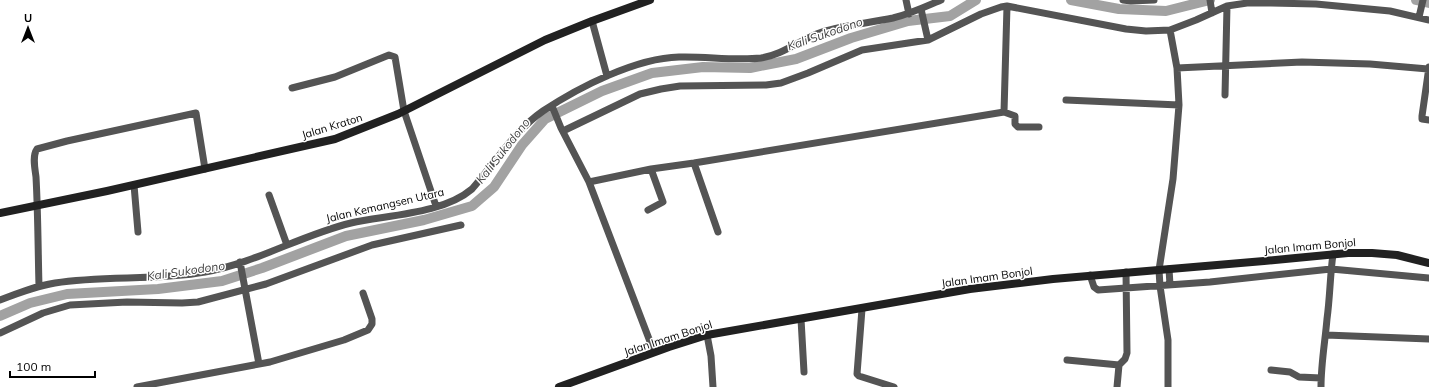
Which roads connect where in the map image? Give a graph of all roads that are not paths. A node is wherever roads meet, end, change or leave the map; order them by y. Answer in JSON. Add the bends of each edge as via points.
{"nodes":[{"id":1,"x":650,"y":0,"type":"edge"},
{"id":2,"x":906,"y":0,"type":"edge"},
{"id":3,"x":941,"y":0,"type":"edge"},
{"id":4,"x":1123,"y":0,"type":"edge"},
{"id":5,"x":1154,"y":0,"type":"edge"},
{"id":6,"x":1210,"y":0,"type":"edge"},
{"id":7,"x":1423,"y":0,"type":"edge"},
{"id":8,"x":1007,"y":6,"type":"junction"},
{"id":9,"x":1227,"y":6,"type":"junction"},
{"id":10,"x":1211,"y":11,"type":"junction"},
{"id":11,"x":922,"y":12,"type":"junction"},
{"id":12,"x":909,"y":14,"type":"junction"},
{"id":13,"x":1420,"y":14,"type":"junction"},
{"id":14,"x":592,"y":20,"type":"junction"},
{"id":15,"x":1429,"y":20,"type":"edge"},
{"id":16,"x":1170,"y":30,"type":"junction"},
{"id":17,"x":927,"y":37,"type":"junction"},
{"id":18,"x":1226,"y":65,"type":"junction"},
{"id":19,"x":1177,"y":68,"type":"junction"},
{"id":20,"x":1429,"y":68,"type":"edge"},
{"id":21,"x":607,"y":76,"type":"junction"},
{"id":22,"x":292,"y":88,"type":"dead end"},
{"id":23,"x":1225,"y":95,"type":"dead end"},
{"id":24,"x":1066,"y":100,"type":"dead end"},
{"id":25,"x":1179,"y":106,"type":"junction"},
{"id":26,"x":553,"y":109,"type":"junction"},
{"id":27,"x":404,"y":111,"type":"junction"},
{"id":28,"x":1004,"y":112,"type":"junction"},
{"id":29,"x":1429,"y":120,"type":"edge"},
{"id":30,"x":1039,"y":127,"type":"dead end"},
{"id":31,"x":562,"y":130,"type":"junction"},
{"id":32,"x":694,"y":163,"type":"junction"},
{"id":33,"x":205,"y":169,"type":"junction"},
{"id":34,"x":651,"y":169,"type":"junction"},
{"id":35,"x":589,"y":182,"type":"junction"},
{"id":36,"x":134,"y":185,"type":"junction"},
{"id":37,"x":269,"y":195,"type":"dead end"},
{"id":38,"x":38,"y":205,"type":"junction"},
{"id":39,"x":436,"y":206,"type":"junction"},
{"id":40,"x":648,"y":210,"type":"dead end"},
{"id":41,"x":0,"y":213,"type":"edge"},
{"id":42,"x":461,"y":225,"type":"dead end"},
{"id":43,"x":138,"y":232,"type":"dead end"},
{"id":44,"x":718,"y":232,"type":"dead end"},
{"id":45,"x":287,"y":245,"type":"junction"},
{"id":46,"x":1333,"y":254,"type":"junction"},
{"id":47,"x":1429,"y":263,"type":"edge"},
{"id":48,"x":240,"y":264,"type":"junction"},
{"id":49,"x":1169,"y":269,"type":"junction"},
{"id":50,"x":1331,"y":269,"type":"junction"},
{"id":51,"x":1159,"y":270,"type":"junction"},
{"id":52,"x":1126,"y":272,"type":"junction"},
{"id":53,"x":1090,"y":275,"type":"junction"},
{"id":54,"x":1429,"y":278,"type":"edge"},
{"id":55,"x":39,"y":286,"type":"junction"},
{"id":56,"x":245,"y":286,"type":"junction"},
{"id":57,"x":1160,"y":286,"type":"junction"},
{"id":58,"x":1170,"y":286,"type":"junction"},
{"id":59,"x":1126,"y":288,"type":"junction"},
{"id":60,"x":363,"y":293,"type":"dead end"},
{"id":61,"x":0,"y":300,"type":"edge"},
{"id":62,"x":862,"y":309,"type":"junction"},
{"id":63,"x":801,"y":319,"type":"junction"},
{"id":64,"x":0,"y":333,"type":"edge"},
{"id":65,"x":707,"y":335,"type":"junction"},
{"id":66,"x":1326,"y":336,"type":"junction"},
{"id":67,"x":1429,"y":339,"type":"edge"},
{"id":68,"x":654,"y":352,"type":"junction"},
{"id":69,"x":1067,"y":360,"type":"dead end"},
{"id":70,"x":259,"y":364,"type":"junction"},
{"id":71,"x":1119,"y":365,"type":"junction"},
{"id":72,"x":1271,"y":370,"type":"dead end"},
{"id":73,"x":804,"y":372,"type":"dead end"},
{"id":74,"x":1321,"y":378,"type":"junction"},
{"id":75,"x":137,"y":387,"type":"edge"},
{"id":76,"x":559,"y":387,"type":"edge"},
{"id":77,"x":712,"y":387,"type":"edge"},
{"id":78,"x":894,"y":387,"type":"edge"},
{"id":79,"x":1117,"y":387,"type":"edge"},
{"id":80,"x":1168,"y":387,"type":"edge"},
{"id":81,"x":1321,"y":387,"type":"edge"}],
"edges":[{"from":1,"to":14,"type":"main road","name":"Jalan Kraton"},
{"from":2,"to":12,"type":"street"},
{"from":3,"to":11,"type":"street","name":"Jalan Kemangsen Utara"},
{"from":4,"to":5,"type":"street"},
{"from":6,"to":10,"type":"street"},
{"from":7,"to":13,"type":"street"},
{"from":8,"to":16,"type":"street","via":[[1146,31]]},
{"from":8,"to":17,"type":"street"},
{"from":8,"to":28,"type":"street"},
{"from":9,"to":10,"type":"street"},
{"from":9,"to":13,"type":"street","via":[[1264,3],[1316,4]]},
{"from":9,"to":18,"type":"street"},
{"from":10,"to":16,"type":"street"},
{"from":11,"to":12,"type":"street","name":"Jalan Kemangsen Utara"},
{"from":11,"to":17,"type":"street"},
{"from":12,"to":21,"type":"street","name":"Jalan Kemangsen Utara","via":[[825,31],[768,56],[661,58]]},
{"from":13,"to":15,"type":"street"},
{"from":14,"to":21,"type":"street"},
{"from":14,"to":27,"type":"main road","name":"Jalan Kraton","via":[[521,51]]},
{"from":16,"to":19,"type":"street"},
{"from":17,"to":31,"type":"street","via":[[862,50],[781,83],[686,85],[661,89],[634,97]]},
{"from":18,"to":19,"type":"street"},
{"from":18,"to":20,"type":"street","via":[[1302,62]]},
{"from":18,"to":23,"type":"street"},
{"from":19,"to":25,"type":"street"},
{"from":20,"to":29,"type":"street","via":[[1422,118]]},
{"from":21,"to":26,"type":"street","name":"Jalan Kemangsen Utara"},
{"from":22,"to":27,"type":"street","via":[[335,77],[392,55],[395,58]]},
{"from":24,"to":25,"type":"street"},
{"from":25,"to":51,"type":"street","via":[[1173,179]]},
{"from":26,"to":31,"type":"street"},
{"from":26,"to":39,"type":"street","name":"Jalan Kemangsen Utara","via":[[539,114],[517,134],[472,189]]},
{"from":27,"to":33,"type":"main road","name":"Jalan Kraton","via":[[335,138]]},
{"from":27,"to":39,"type":"street"},
{"from":28,"to":30,"type":"street","via":[[1015,116],[1015,124],[1018,127]]},
{"from":28,"to":32,"type":"street"},
{"from":31,"to":35,"type":"street"},
{"from":32,"to":34,"type":"street"},
{"from":32,"to":44,"type":"street"},
{"from":33,"to":36,"type":"main road","name":"Jalan Kraton"},
{"from":33,"to":38,"type":"street","via":[[196,113],[37,149],[35,162]]},
{"from":34,"to":35,"type":"street"},
{"from":34,"to":40,"type":"street","via":[[663,202]]},
{"from":35,"to":68,"type":"street"},
{"from":36,"to":38,"type":"main road","name":"Jalan Kraton"},
{"from":36,"to":43,"type":"street"},
{"from":37,"to":45,"type":"street"},
{"from":38,"to":41,"type":"main road","name":"Jalan Kraton"},
{"from":38,"to":55,"type":"street"},
{"from":39,"to":45,"type":"street","name":"Jalan Kemangsen Utara","via":[[322,231]]},
{"from":42,"to":56,"type":"street","via":[[372,245],[260,286]]},
{"from":45,"to":48,"type":"street","name":"Jalan Kemangsen Utara"},
{"from":46,"to":47,"type":"main road","name":"Jalan Imam Bonjol","via":[[1372,252]]},
{"from":46,"to":49,"type":"main road","name":"Jalan Imam Bonjol"},
{"from":46,"to":50,"type":"street"},
{"from":48,"to":55,"type":"street","name":"Jalan Kemangsen Utara","via":[[192,274],[68,281]]},
{"from":48,"to":56,"type":"street"},
{"from":49,"to":51,"type":"main road","name":"Jalan Imam Bonjol"},
{"from":49,"to":58,"type":"street"},
{"from":50,"to":54,"type":"street"},
{"from":50,"to":58,"type":"street"},
{"from":50,"to":66,"type":"street"},
{"from":51,"to":52,"type":"main road","name":"Jalan Imam Bonjol"},
{"from":51,"to":57,"type":"street"},
{"from":52,"to":53,"type":"main road","name":"Jalan Imam Bonjol"},
{"from":52,"to":59,"type":"street"},
{"from":53,"to":59,"type":"street","via":[[1094,287],[1098,290]]},
{"from":53,"to":62,"type":"main road","name":"Jalan Imam Bonjol","via":[[970,289]]},
{"from":55,"to":61,"type":"street","name":"Jalan Kemangsen Utara"},
{"from":56,"to":64,"type":"street","via":[[192,303],[127,302],[70,305],[43,313]]},
{"from":56,"to":70,"type":"street"},
{"from":57,"to":58,"type":"street"},
{"from":57,"to":59,"type":"street"},
{"from":57,"to":80,"type":"street","via":[[1168,340]]},
{"from":59,"to":71,"type":"street","via":[[1127,353]]},
{"from":60,"to":70,"type":"street","via":[[372,319],[368,330],[344,340]]},
{"from":62,"to":63,"type":"main road","name":"Jalan Imam Bonjol"},
{"from":62,"to":78,"type":"street","via":[[857,374]]},
{"from":63,"to":65,"type":"main road","name":"Jalan Imam Bonjol"},
{"from":63,"to":73,"type":"street"},
{"from":65,"to":68,"type":"main road","name":"Jalan Imam Bonjol"},
{"from":65,"to":77,"type":"street"},
{"from":66,"to":67,"type":"street"},
{"from":66,"to":74,"type":"street"},
{"from":68,"to":76,"type":"main road","name":"Jalan Imam Bonjol"},
{"from":69,"to":71,"type":"street"},
{"from":70,"to":75,"type":"street"},
{"from":71,"to":79,"type":"street"},
{"from":72,"to":74,"type":"street","via":[[1290,372],[1299,377]]},
{"from":74,"to":81,"type":"street"}]}
